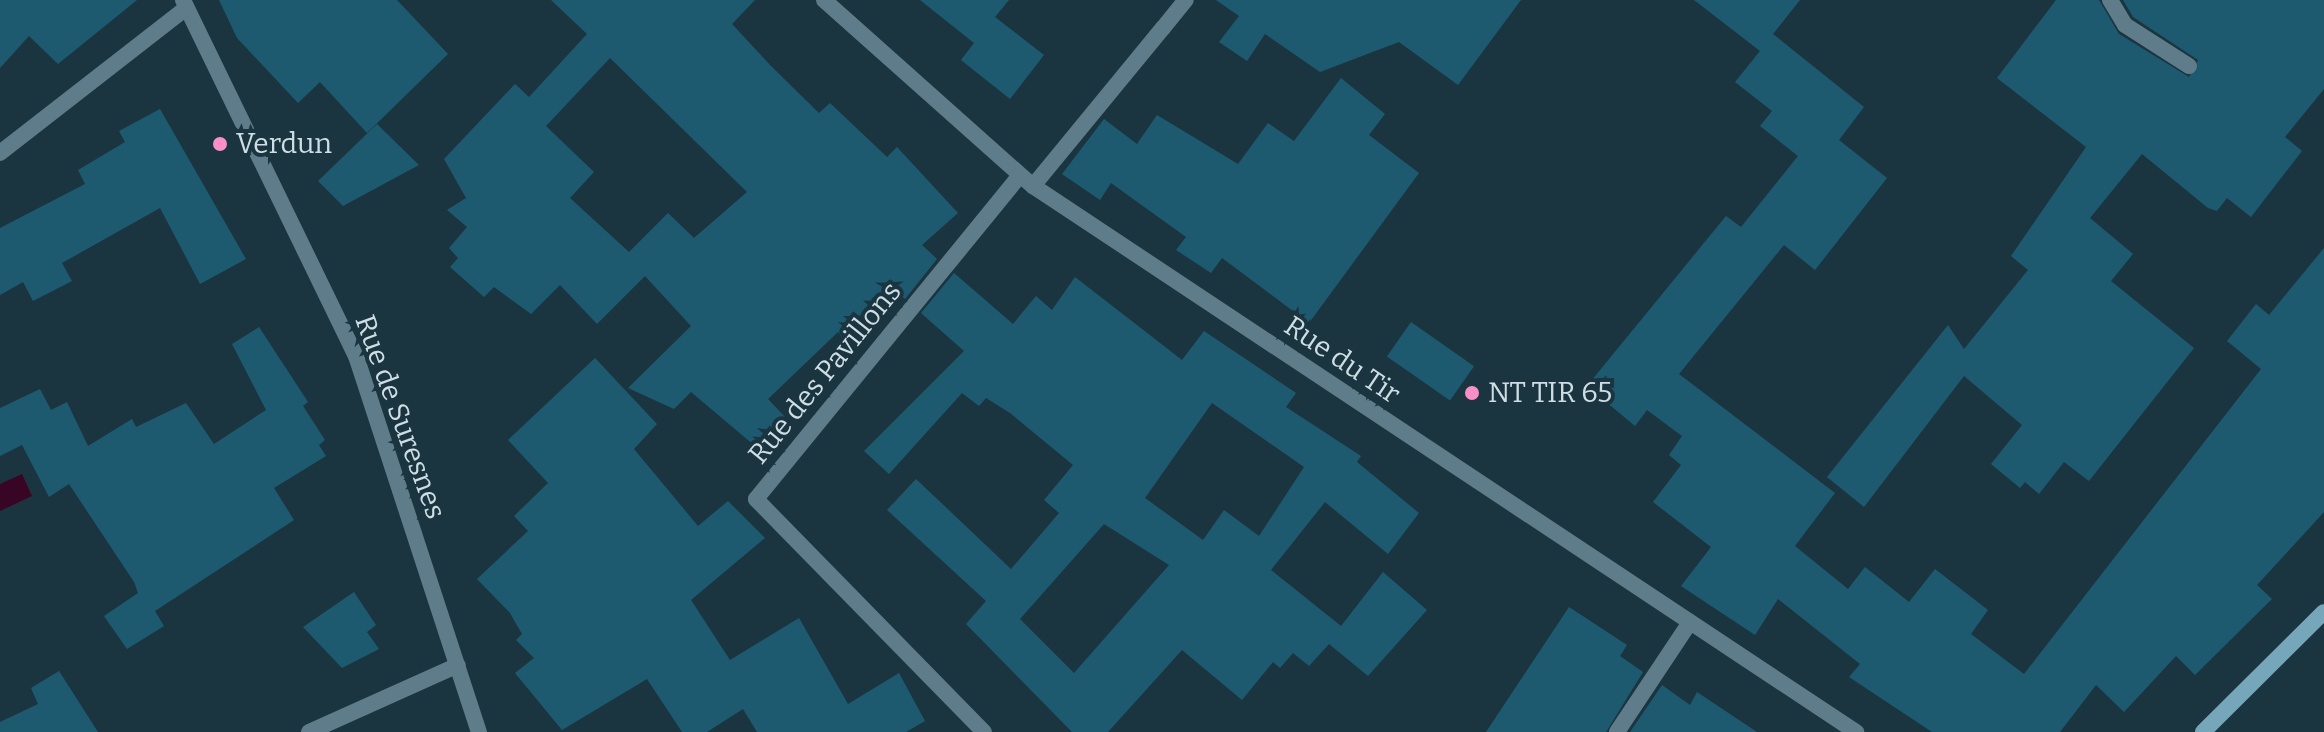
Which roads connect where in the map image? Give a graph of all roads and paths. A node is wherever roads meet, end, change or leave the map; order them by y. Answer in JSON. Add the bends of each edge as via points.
{"nodes":[{"id":1,"x":824,"y":0,"type":"edge"},
{"id":2,"x":1186,"y":0,"type":"edge"},
{"id":3,"x":2110,"y":0,"type":"edge"},
{"id":4,"x":184,"y":4,"type":"edge"},
{"id":5,"x":2189,"y":66,"type":"dead end"},
{"id":6,"x":0,"y":153,"type":"edge"},
{"id":7,"x":1019,"y":176,"type":"junction"},
{"id":8,"x":1033,"y":186,"type":"junction"},
{"id":9,"x":2324,"y":612,"type":"edge"},
{"id":10,"x":1690,"y":622,"type":"junction"},
{"id":11,"x":458,"y":665,"type":"junction"},
{"id":12,"x":309,"y":732,"type":"edge"},
{"id":13,"x":479,"y":732,"type":"edge"},
{"id":14,"x":984,"y":732,"type":"edge"},
{"id":15,"x":1617,"y":732,"type":"edge"},
{"id":16,"x":1856,"y":732,"type":"edge"},
{"id":17,"x":2203,"y":732,"type":"edge"}],
"edges":[{"from":1,"to":7,"type":"street","name":"Rue du Tir"},
{"from":2,"to":8,"type":"street"},
{"from":3,"to":5,"type":"street","via":[[2125,25]]},
{"from":4,"to":6,"type":"street"},
{"from":4,"to":11,"type":"street","name":"Rue de Suresnes","via":[[356,356]]},
{"from":7,"to":8,"type":"street","name":"Rue du Tir"},
{"from":7,"to":14,"type":"street","name":"Rue des Pavillons","via":[[756,499]]},
{"from":8,"to":10,"type":"street","name":"Rue du Tir"},
{"from":9,"to":17,"type":"main road"},
{"from":10,"to":15,"type":"street"},
{"from":10,"to":16,"type":"street","name":"Rue du Tir"},
{"from":11,"to":12,"type":"street"},
{"from":11,"to":13,"type":"street","name":"Rue de Suresnes"}]}
